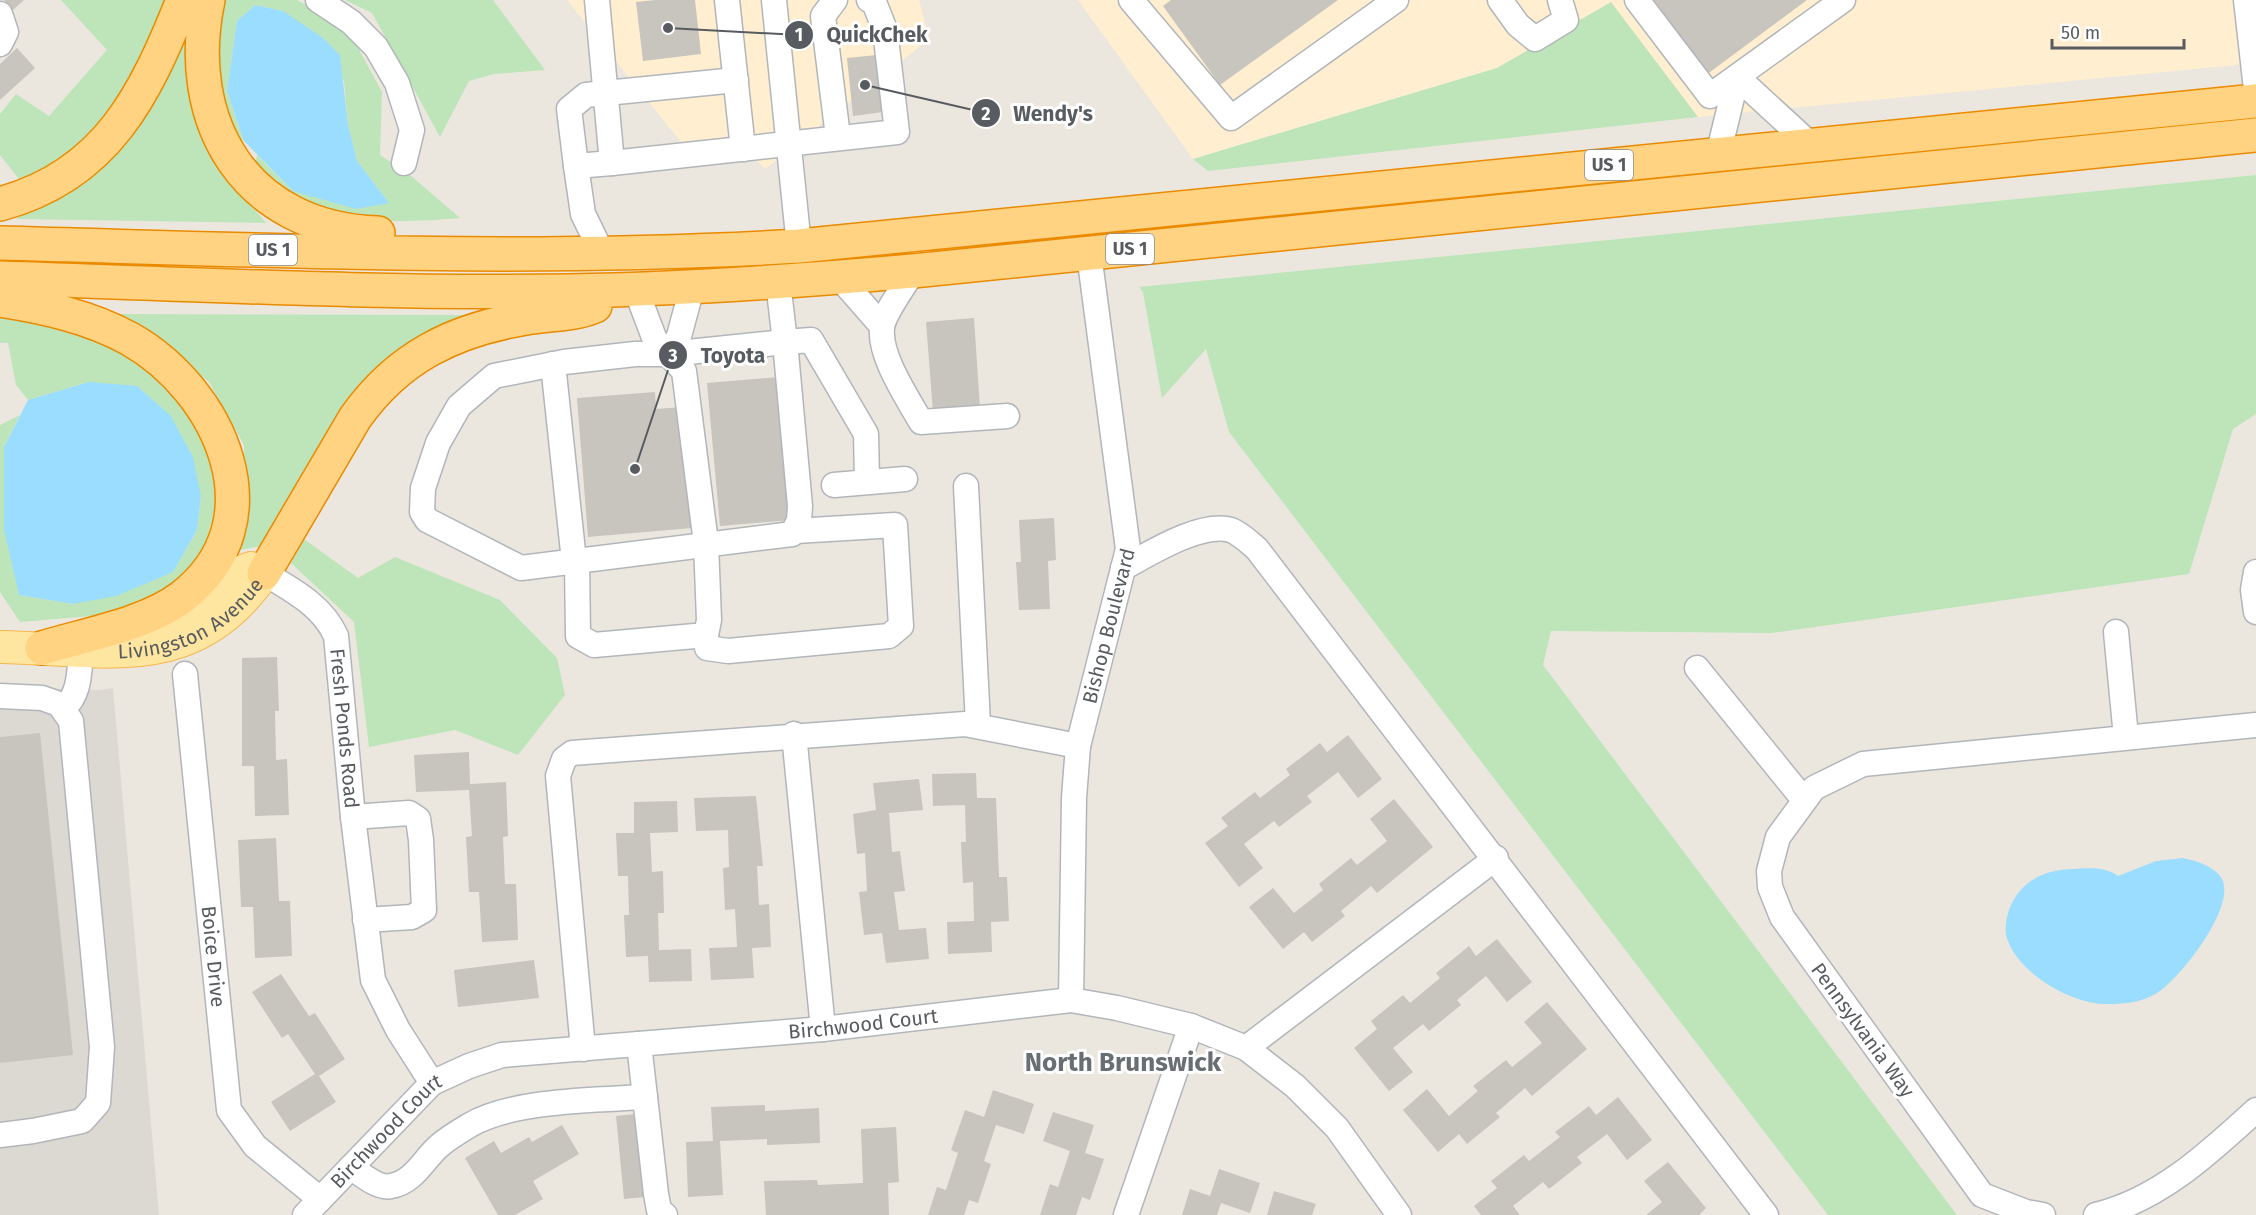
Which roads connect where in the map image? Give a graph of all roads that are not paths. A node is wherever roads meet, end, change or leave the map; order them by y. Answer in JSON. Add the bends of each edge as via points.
{"nodes":[{"id":1,"x":183,"y":0,"type":"edge"},
{"id":2,"x":208,"y":0,"type":"edge"},
{"id":3,"x":318,"y":0,"type":"edge"},
{"id":4,"x":597,"y":0,"type":"edge"},
{"id":5,"x":727,"y":0,"type":"edge"},
{"id":6,"x":774,"y":0,"type":"edge"},
{"id":7,"x":835,"y":0,"type":"edge"},
{"id":8,"x":869,"y":0,"type":"edge"},
{"id":9,"x":1131,"y":0,"type":"edge"},
{"id":10,"x":1396,"y":0,"type":"edge"},
{"id":11,"x":1500,"y":0,"type":"edge"},
{"id":12,"x":1560,"y":0,"type":"edge"},
{"id":13,"x":1637,"y":0,"type":"edge"},
{"id":14,"x":1843,"y":0,"type":"edge"},
{"id":15,"x":2246,"y":0,"type":"edge"},
{"id":16,"x":0,"y":14,"type":"edge"},
{"id":17,"x":0,"y":44,"type":"edge"},
{"id":18,"x":1737,"y":77,"type":"junction"},
{"id":19,"x":736,"y":80,"type":"junction"},
{"id":20,"x":2256,"y":89,"type":"edge"},
{"id":21,"x":607,"y":93,"type":"junction"},
{"id":22,"x":2256,"y":101,"type":"edge"},
{"id":23,"x":2256,"y":135,"type":"edge"},
{"id":24,"x":838,"y":137,"type":"junction"},
{"id":25,"x":789,"y":143,"type":"junction"},
{"id":26,"x":1810,"y":145,"type":"junction"},
{"id":27,"x":743,"y":149,"type":"junction"},
{"id":28,"x":1718,"y":154,"type":"junction"},
{"id":29,"x":404,"y":163,"type":"dead end"},
{"id":30,"x":612,"y":163,"type":"junction"},
{"id":31,"x":576,"y":166,"type":"junction"},
{"id":32,"x":0,"y":204,"type":"edge"},
{"id":33,"x":0,"y":243,"type":"edge"},
{"id":34,"x":799,"y":246,"type":"junction"},
{"id":35,"x":1089,"y":254,"type":"junction"},
{"id":36,"x":546,"y":255,"type":"junction"},
{"id":37,"x":603,"y":255,"type":"junction"},
{"id":38,"x":913,"y":271,"type":"junction"},
{"id":39,"x":839,"y":277,"type":"junction"},
{"id":40,"x":0,"y":278,"type":"edge"},
{"id":41,"x":778,"y":282,"type":"junction"},
{"id":42,"x":692,"y":288,"type":"junction"},
{"id":43,"x":636,"y":290,"type":"junction"},
{"id":44,"x":0,"y":300,"type":"edge"},
{"id":45,"x":882,"y":326,"type":"junction"},
{"id":46,"x":785,"y":342,"type":"junction"},
{"id":47,"x":669,"y":354,"type":"junction"},
{"id":48,"x":559,"y":363,"type":"junction"},
{"id":49,"x":1007,"y":416,"type":"dead end"},
{"id":50,"x":905,"y":479,"type":"dead end"},
{"id":51,"x":867,"y":480,"type":"junction"},
{"id":52,"x":834,"y":485,"type":"dead end"},
{"id":53,"x":966,"y":486,"type":"dead end"},
{"id":54,"x":796,"y":531,"type":"junction"},
{"id":55,"x":706,"y":543,"type":"junction"},
{"id":56,"x":576,"y":561,"type":"junction"},
{"id":57,"x":1123,"y":568,"type":"junction"},
{"id":58,"x":2256,"y":572,"type":"edge"},
{"id":59,"x":264,"y":573,"type":"junction"},
{"id":60,"x":2256,"y":612,"type":"edge"},
{"id":61,"x":2116,"y":632,"type":"dead end"},
{"id":62,"x":706,"y":634,"type":"junction"},
{"id":63,"x":0,"y":647,"type":"edge"},
{"id":64,"x":42,"y":648,"type":"junction"},
{"id":65,"x":81,"y":652,"type":"junction"},
{"id":66,"x":1697,"y":668,"type":"dead end"},
{"id":67,"x":184,"y":674,"type":"dead end"},
{"id":68,"x":0,"y":696,"type":"edge"},
{"id":69,"x":63,"y":710,"type":"junction"},
{"id":70,"x":978,"y":724,"type":"junction"},
{"id":71,"x":2256,"y":725,"type":"edge"},
{"id":72,"x":794,"y":734,"type":"junction"},
{"id":73,"x":2126,"y":737,"type":"junction"},
{"id":74,"x":1078,"y":746,"type":"junction"},
{"id":75,"x":1804,"y":800,"type":"junction"},
{"id":76,"x":353,"y":816,"type":"junction"},
{"id":77,"x":1496,"y":858,"type":"junction"},
{"id":78,"x":364,"y":920,"type":"junction"},
{"id":79,"x":1071,"y":1000,"type":"junction"},
{"id":80,"x":1191,"y":1026,"type":"junction"},
{"id":81,"x":823,"y":1029,"type":"junction"},
{"id":82,"x":639,"y":1044,"type":"junction"},
{"id":83,"x":1246,"y":1048,"type":"junction"},
{"id":84,"x":583,"y":1049,"type":"junction"},
{"id":85,"x":432,"y":1083,"type":"junction"},
{"id":86,"x":645,"y":1097,"type":"junction"},
{"id":87,"x":2256,"y":1110,"type":"edge"},
{"id":88,"x":0,"y":1135,"type":"edge"},
{"id":89,"x":351,"y":1167,"type":"junction"},
{"id":90,"x":313,"y":1207,"type":"edge"},
{"id":91,"x":665,"y":1215,"type":"edge"},
{"id":92,"x":1126,"y":1215,"type":"edge"},
{"id":93,"x":1400,"y":1215,"type":"edge"},
{"id":94,"x":1766,"y":1215,"type":"edge"},
{"id":95,"x":2043,"y":1215,"type":"edge"},
{"id":96,"x":2096,"y":1215,"type":"edge"}],
"edges":[{"from":1,"to":32,"type":"highway","via":[[143,91],[113,134],[65,174],[28,195]]},
{"from":2,"to":36,"type":"highway","via":[[203,60],[208,107],[229,155],[264,195],[306,220],[334,230],[391,233]]},
{"from":3,"to":29,"type":"street","via":[[351,22],[376,47],[397,83],[412,130]]},
{"from":4,"to":21,"type":"street"},
{"from":5,"to":19,"type":"street"},
{"from":6,"to":25,"type":"street"},
{"from":7,"to":24,"type":"street","via":[[823,16]]},
{"from":8,"to":24,"type":"street","via":[[874,2],[885,30],[897,132]]},
{"from":9,"to":10,"type":"street","via":[[1231,118]]},
{"from":11,"to":12,"type":"street","via":[[1518,25],[1535,39],[1566,20]]},
{"from":13,"to":18,"type":"street","via":[[1710,96]]},
{"from":14,"to":18,"type":"street"},
{"from":15,"to":20,"type":"street"},
{"from":16,"to":17,"type":"street","via":[[6,32]]},
{"from":18,"to":26,"type":"street"},
{"from":18,"to":28,"type":"street"},
{"from":19,"to":21,"type":"street"},
{"from":19,"to":27,"type":"street"},
{"from":21,"to":30,"type":"street"},
{"from":21,"to":31,"type":"street","via":[[586,95],[569,109]]},
{"from":22,"to":26,"type":"highway","number":"US 1"},
{"from":23,"to":35,"type":"highway","number":"US 1"},
{"from":24,"to":25,"type":"street"},
{"from":25,"to":27,"type":"street"},
{"from":25,"to":34,"type":"street"},
{"from":26,"to":28,"type":"highway","number":"US 1"},
{"from":27,"to":30,"type":"street"},
{"from":28,"to":34,"type":"highway","number":"US 1"},
{"from":30,"to":31,"type":"street"},
{"from":31,"to":37,"type":"street","via":[[583,214]]},
{"from":33,"to":36,"type":"highway","number":"US 1"},
{"from":34,"to":37,"type":"highway","number":"US 1"},
{"from":35,"to":38,"type":"highway","number":"US 1"},
{"from":35,"to":57,"type":"street","name":"Bishop Boulevard","via":[[1128,549]]},
{"from":36,"to":37,"type":"highway","number":"US 1"},
{"from":38,"to":39,"type":"highway","number":"US 1"},
{"from":38,"to":45,"type":"street"},
{"from":39,"to":41,"type":"highway","number":"US 1"},
{"from":39,"to":45,"type":"street"},
{"from":40,"to":43,"type":"highway","number":"US 1","via":[[374,290]]},
{"from":41,"to":42,"type":"highway","number":"US 1"},
{"from":41,"to":46,"type":"street"},
{"from":42,"to":43,"type":"highway","number":"US 1"},
{"from":42,"to":47,"type":"street","via":[[679,336]]},
{"from":43,"to":47,"type":"street","via":[[655,340]]},
{"from":43,"to":59,"type":"highway","via":[[584,310],[518,319],[473,331],[425,351],[395,371],[355,418]]},
{"from":44,"to":64,"type":"highway","via":[[87,320],[148,351],[206,411],[223,445],[232,476],[232,508],[225,537],[213,562],[193,588],[152,615]]},
{"from":45,"to":49,"type":"street","via":[[884,346],[921,422]]},
{"from":46,"to":47,"type":"street"},
{"from":46,"to":51,"type":"street","via":[[811,340],[866,434]]},
{"from":46,"to":54,"type":"street","via":[[800,506]]},
{"from":47,"to":48,"type":"street"},
{"from":47,"to":55,"type":"street","via":[[684,371]]},
{"from":48,"to":56,"type":"street"},
{"from":48,"to":56,"type":"street","via":[[494,376],[459,406],[429,465],[422,512],[427,520],[522,568]]},
{"from":50,"to":51,"type":"street"},
{"from":51,"to":52,"type":"street"},
{"from":53,"to":70,"type":"street"},
{"from":54,"to":55,"type":"street"},
{"from":54,"to":62,"type":"street","via":[[895,525],[901,626],[889,636],[728,651],[707,648]]},
{"from":55,"to":56,"type":"street"},
{"from":55,"to":62,"type":"street"},
{"from":56,"to":62,"type":"street","via":[[578,636],[594,645]]},
{"from":57,"to":74,"type":"street","name":"Bishop Boulevard"},
{"from":57,"to":77,"type":"street","via":[[1198,532],[1222,528],[1238,533],[1267,560]]},
{"from":58,"to":60,"type":"street"},
{"from":59,"to":64,"type":"main road","name":"Livingston Avenue","via":[[251,568],[243,571],[188,619],[156,633]]},
{"from":59,"to":65,"type":"main road","name":"Livingston Avenue","via":[[229,612],[186,639],[144,651]]},
{"from":59,"to":76,"type":"street","name":"Fresh Ponds Road","via":[[312,604],[336,636]]},
{"from":61,"to":73,"type":"street"},
{"from":63,"to":64,"type":"main road","name":"Livingston Avenue"},
{"from":64,"to":65,"type":"main road","name":"Livingston Avenue"},
{"from":65,"to":69,"type":"street","via":[[77,687],[72,701]]},
{"from":66,"to":75,"type":"street"},
{"from":67,"to":90,"type":"street","name":"Boice Drive","via":[[230,1110],[255,1146]]},
{"from":68,"to":69,"type":"street","via":[[42,698],[59,704]]},
{"from":69,"to":88,"type":"street","via":[[71,721],[75,748],[102,1047],[98,1103],[82,1121]]},
{"from":70,"to":72,"type":"street"},
{"from":70,"to":74,"type":"street"},
{"from":71,"to":73,"type":"street","name":"Pennsylvania Way"},
{"from":72,"to":81,"type":"street"},
{"from":72,"to":84,"type":"street","via":[[592,750],[572,753],[564,759],[558,776]]},
{"from":73,"to":75,"type":"street","name":"Pennsylvania Way","via":[[1881,760],[1827,779]]},
{"from":74,"to":79,"type":"street","name":"Bishop Boulevard"},
{"from":75,"to":95,"type":"street","name":"Pennsylvania Way","via":[[1778,837],[1772,854],[1770,887],[1782,917],[1982,1195]]},
{"from":76,"to":78,"type":"street","name":"Fresh Ponds Road"},
{"from":76,"to":78,"type":"street","via":[[409,813],[418,819],[421,840],[424,910],[412,916]]},
{"from":77,"to":83,"type":"street"},
{"from":77,"to":94,"type":"street"},
{"from":78,"to":85,"type":"street","via":[[373,980],[398,1030]]},
{"from":79,"to":80,"type":"street","name":"Birchwood Court"},
{"from":79,"to":81,"type":"street","name":"Birchwood Court"},
{"from":80,"to":83,"type":"street","name":"Birchwood Court"},
{"from":80,"to":92,"type":"street"},
{"from":81,"to":82,"type":"street","name":"Birchwood Court"},
{"from":82,"to":84,"type":"street","name":"Birchwood Court"},
{"from":82,"to":86,"type":"street"},
{"from":83,"to":93,"type":"street","name":"Birchwood Court","via":[[1295,1086],[1337,1128]]},
{"from":84,"to":85,"type":"street","name":"Birchwood Court","via":[[502,1055]]},
{"from":85,"to":89,"type":"street","name":"Birchwood Court"},
{"from":86,"to":89,"type":"street","via":[[570,1101],[508,1111],[480,1121],[440,1146],[408,1180],[389,1187],[372,1182]]},
{"from":86,"to":91,"type":"street","via":[[656,1194],[659,1210]]},
{"from":87,"to":96,"type":"street","via":[[2201,1161],[2126,1208]]},
{"from":89,"to":90,"type":"street","name":"Birchwood Court"}]}
